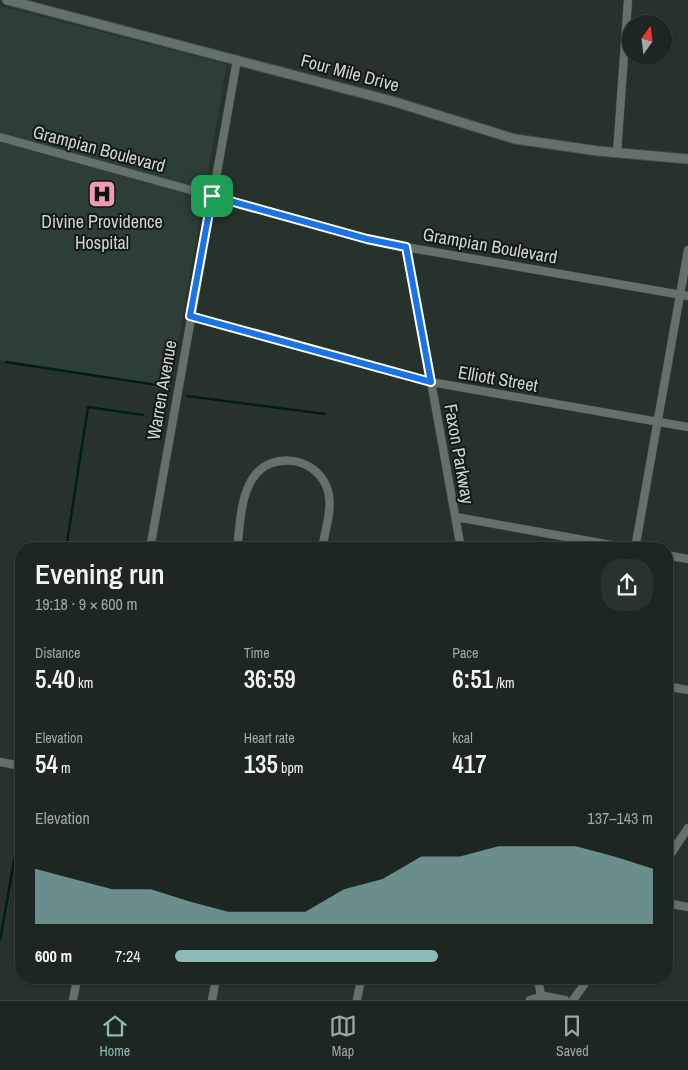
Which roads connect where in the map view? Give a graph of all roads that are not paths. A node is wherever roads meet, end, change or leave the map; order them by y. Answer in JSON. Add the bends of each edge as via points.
{"nodes":[{"id":1,"x":7,"y":0,"type":"edge"},
{"id":2,"x":628,"y":0,"type":"edge"},
{"id":3,"x":237,"y":60,"type":"junction"},
{"id":4,"x":0,"y":137,"type":"edge"},
{"id":5,"x":617,"y":153,"type":"junction"},
{"id":6,"x":688,"y":160,"type":"edge"},
{"id":7,"x":212,"y":196,"type":"junction"},
{"id":8,"x":406,"y":247,"type":"junction"},
{"id":9,"x":688,"y":250,"type":"edge"},
{"id":10,"x":684,"y":296,"type":"edge"},
{"id":11,"x":190,"y":316,"type":"junction"},
{"id":12,"x":431,"y":382,"type":"junction"},
{"id":13,"x":658,"y":422,"type":"junction"},
{"id":14,"x":688,"y":427,"type":"edge"},
{"id":15,"x":456,"y":517,"type":"junction"},
{"id":16,"x":151,"y":542,"type":"edge"},
{"id":17,"x":238,"y":542,"type":"edge"},
{"id":18,"x":323,"y":542,"type":"edge"},
{"id":19,"x":460,"y":542,"type":"edge"},
{"id":20,"x":595,"y":542,"type":"edge"},
{"id":21,"x":635,"y":542,"type":"edge"},
{"id":22,"x":673,"y":556,"type":"edge"},
{"id":23,"x":688,"y":559,"type":"edge"},
{"id":24,"x":673,"y":687,"type":"edge"},
{"id":25,"x":688,"y":690,"type":"edge"},
{"id":26,"x":0,"y":762,"type":"edge"},
{"id":27,"x":15,"y":765,"type":"edge"},
{"id":28,"x":688,"y":828,"type":"edge"},
{"id":29,"x":673,"y":850,"type":"edge"},
{"id":30,"x":673,"y":904,"type":"edge"},
{"id":31,"x":688,"y":907,"type":"edge"},
{"id":32,"x":75,"y":984,"type":"edge"},
{"id":33,"x":215,"y":984,"type":"edge"},
{"id":34,"x":360,"y":984,"type":"edge"},
{"id":35,"x":539,"y":984,"type":"edge"},
{"id":36,"x":584,"y":984,"type":"edge"},
{"id":37,"x":541,"y":996,"type":"junction"},
{"id":38,"x":73,"y":1000,"type":"edge"},
{"id":39,"x":212,"y":1000,"type":"edge"},
{"id":40,"x":357,"y":1000,"type":"edge"},
{"id":41,"x":530,"y":1000,"type":"edge"},
{"id":42,"x":565,"y":1000,"type":"edge"},
{"id":43,"x":573,"y":1000,"type":"edge"}],
"edges":[{"from":1,"to":3,"type":"street","name":"Four Mile Drive"},
{"from":2,"to":5,"type":"street"},
{"from":3,"to":5,"type":"street","name":"Four Mile Drive","via":[[392,101],[515,139]]},
{"from":3,"to":7,"type":"street","name":"Warren Avenue"},
{"from":4,"to":7,"type":"street","name":"Grampian Boulevard"},
{"from":5,"to":6,"type":"street","name":"Four Mile Drive"},
{"from":7,"to":8,"type":"street","name":"Grampian Boulevard"},
{"from":7,"to":11,"type":"street","name":"Warren Avenue"},
{"from":8,"to":10,"type":"street","name":"Grampian Boulevard"},
{"from":8,"to":12,"type":"street","name":"Faxon Parkway"},
{"from":9,"to":10,"type":"street"},
{"from":10,"to":13,"type":"street"},
{"from":11,"to":12,"type":"street","name":"Elliott Street"},
{"from":11,"to":16,"type":"street","name":"Warren Avenue"},
{"from":12,"to":13,"type":"street","name":"Elliott Street"},
{"from":12,"to":15,"type":"street","name":"Faxon Parkway"},
{"from":13,"to":14,"type":"street","name":"Elliott Street"},
{"from":13,"to":21,"type":"street"},
{"from":15,"to":19,"type":"street","name":"Faxon Parkway"},
{"from":15,"to":20,"type":"street"},
{"from":17,"to":18,"type":"street","via":[[246,494],[253,478],[271,463],[291,460],[310,467],[327,488],[330,505]]},
{"from":22,"to":23,"type":"street"},
{"from":24,"to":25,"type":"street"},
{"from":26,"to":27,"type":"street"},
{"from":28,"to":29,"type":"street"},
{"from":30,"to":31,"type":"street"},
{"from":32,"to":38,"type":"street"},
{"from":33,"to":39,"type":"street"},
{"from":34,"to":40,"type":"street"},
{"from":35,"to":37,"type":"street"},
{"from":36,"to":43,"type":"street"},
{"from":37,"to":41,"type":"street"},
{"from":37,"to":42,"type":"street"}]}
